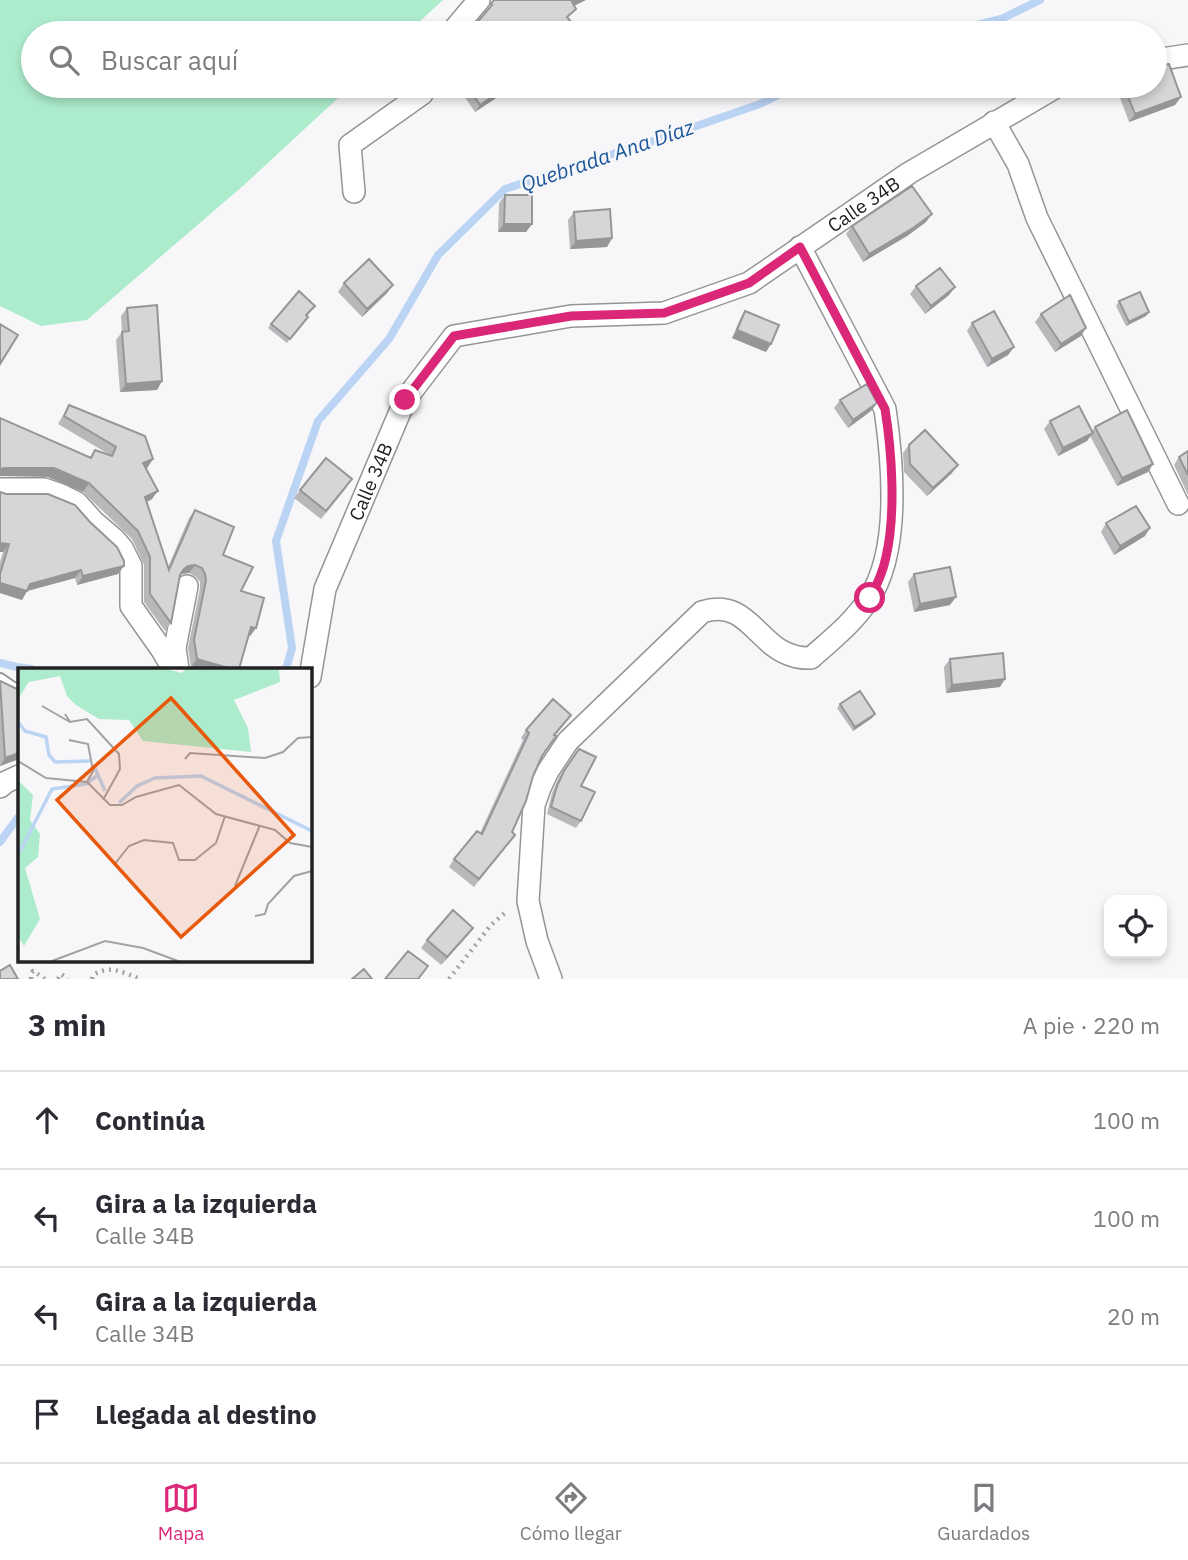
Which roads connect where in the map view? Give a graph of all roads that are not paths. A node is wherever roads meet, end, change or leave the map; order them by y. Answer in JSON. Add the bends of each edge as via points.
{"nodes":[{"id":1,"x":479,"y":0,"type":"edge"},
{"id":2,"x":461,"y":21,"type":"edge"},
{"id":3,"x":1188,"y":55,"type":"edge"},
{"id":4,"x":1167,"y":58,"type":"edge"},
{"id":5,"x":416,"y":98,"type":"edge"},
{"id":6,"x":1037,"y":98,"type":"edge"},
{"id":7,"x":994,"y":122,"type":"junction"},
{"id":8,"x":354,"y":192,"type":"dead end"},
{"id":9,"x":800,"y":247,"type":"junction"},
{"id":10,"x":0,"y":489,"type":"edge"},
{"id":11,"x":1178,"y":504,"type":"dead end"},
{"id":12,"x":187,"y":586,"type":"dead end"},
{"id":13,"x":174,"y":668,"type":"edge"},
{"id":14,"x":175,"y":668,"type":"edge"},
{"id":15,"x":312,"y":668,"type":"edge"},
{"id":16,"x":0,"y":679,"type":"edge"},
{"id":17,"x":18,"y":691,"type":"edge"},
{"id":18,"x":18,"y":776,"type":"edge"},
{"id":19,"x":0,"y":787,"type":"edge"},
{"id":20,"x":551,"y":979,"type":"edge"}],
"edges":[{"from":1,"to":2,"type":"street"},
{"from":3,"to":4,"type":"street"},
{"from":5,"to":8,"type":"street","via":[[350,145]]},
{"from":6,"to":7,"type":"street","name":"Calle 34B"},
{"from":7,"to":9,"type":"street","name":"Calle 34B"},
{"from":7,"to":11,"type":"street"},
{"from":9,"to":15,"type":"street","name":"Calle 34B","via":[[749,283],[664,313],[571,316],[454,336],[405,400],[325,589]]},
{"from":9,"to":20,"type":"street","via":[[885,409],[892,486],[890,538],[880,578],[857,616],[811,657],[779,650],[729,610],[702,612],[568,741],[552,763],[534,805],[528,901]]},
{"from":10,"to":13,"type":"street","via":[[44,489],[61,495],[77,503],[114,539],[131,566],[131,606]]},
{"from":12,"to":14,"type":"street"},
{"from":16,"to":17,"type":"lane"},
{"from":18,"to":19,"type":"street"}]}
